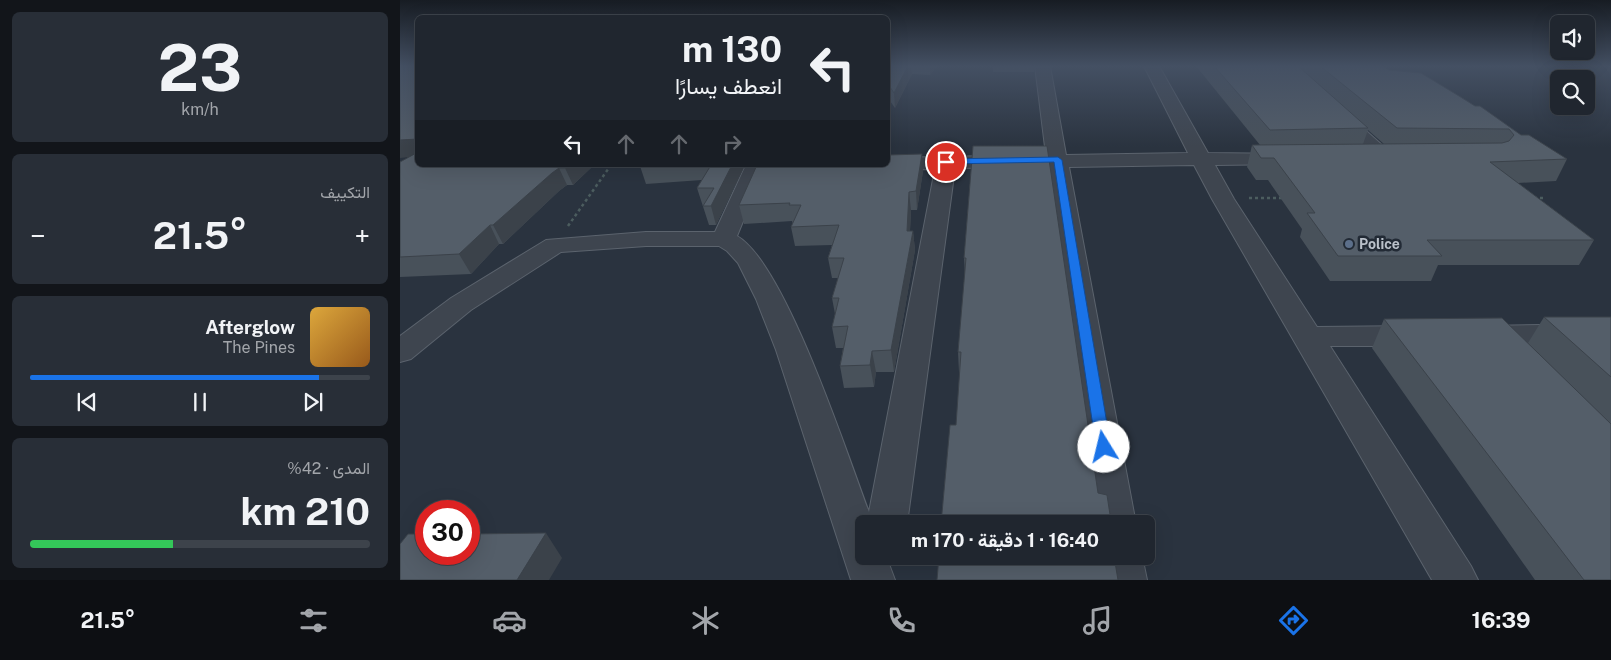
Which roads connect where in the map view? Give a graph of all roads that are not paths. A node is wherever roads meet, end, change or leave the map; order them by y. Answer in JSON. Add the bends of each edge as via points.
{"nodes":[{"id":1,"x":1047,"y":93,"type":"edge"},
{"id":2,"x":1165,"y":93,"type":"edge"},
{"id":3,"x":1317,"y":93,"type":"edge"},
{"id":4,"x":1307,"y":158,"type":"edge"},
{"id":5,"x":1355,"y":158,"type":"edge"},
{"id":6,"x":1202,"y":159,"type":"junction"},
{"id":7,"x":1058,"y":160,"type":"junction"},
{"id":8,"x":946,"y":162,"type":"junction"},
{"id":9,"x":890,"y":164,"type":"edge"},
{"id":10,"x":760,"y":167,"type":"edge"},
{"id":11,"x":724,"y":239,"type":"junction"},
{"id":12,"x":1611,"y":334,"type":"edge"},
{"id":13,"x":1495,"y":335,"type":"junction"},
{"id":14,"x":1307,"y":337,"type":"junction"},
{"id":15,"x":400,"y":352,"type":"edge"},
{"id":16,"x":1522,"y":363,"type":"edge"},
{"id":17,"x":887,"y":515,"type":"edge"},
{"id":18,"x":1115,"y":515,"type":"edge"},
{"id":19,"x":855,"y":530,"type":"edge"},
{"id":20,"x":868,"y":565,"type":"edge"},
{"id":21,"x":880,"y":565,"type":"edge"},
{"id":22,"x":1122,"y":565,"type":"edge"},
{"id":23,"x":873,"y":580,"type":"edge"},
{"id":24,"x":877,"y":580,"type":"edge"},
{"id":25,"x":1125,"y":580,"type":"edge"},
{"id":26,"x":1456,"y":580,"type":"edge"}],
"edges":[{"from":1,"to":7,"type":"street"},
{"from":2,"to":6,"type":"street"},
{"from":3,"to":5,"type":"street","via":[[1394,157]]},
{"from":4,"to":6,"type":"street"},
{"from":6,"to":7,"type":"street"},
{"from":6,"to":14,"type":"street"},
{"from":7,"to":8,"type":"street"},
{"from":7,"to":18,"type":"street"},
{"from":8,"to":9,"type":"street"},
{"from":8,"to":17,"type":"street"},
{"from":10,"to":11,"type":"street"},
{"from":11,"to":15,"type":"street","via":[[646,239],[555,245],[461,304]]},
{"from":11,"to":19,"type":"street","via":[[749,260],[770,299]]},
{"from":12,"to":13,"type":"street"},
{"from":13,"to":14,"type":"street"},
{"from":13,"to":16,"type":"street"},
{"from":14,"to":26,"type":"street"},
{"from":20,"to":23,"type":"street"},
{"from":21,"to":24,"type":"street"},
{"from":22,"to":25,"type":"street"}]}
